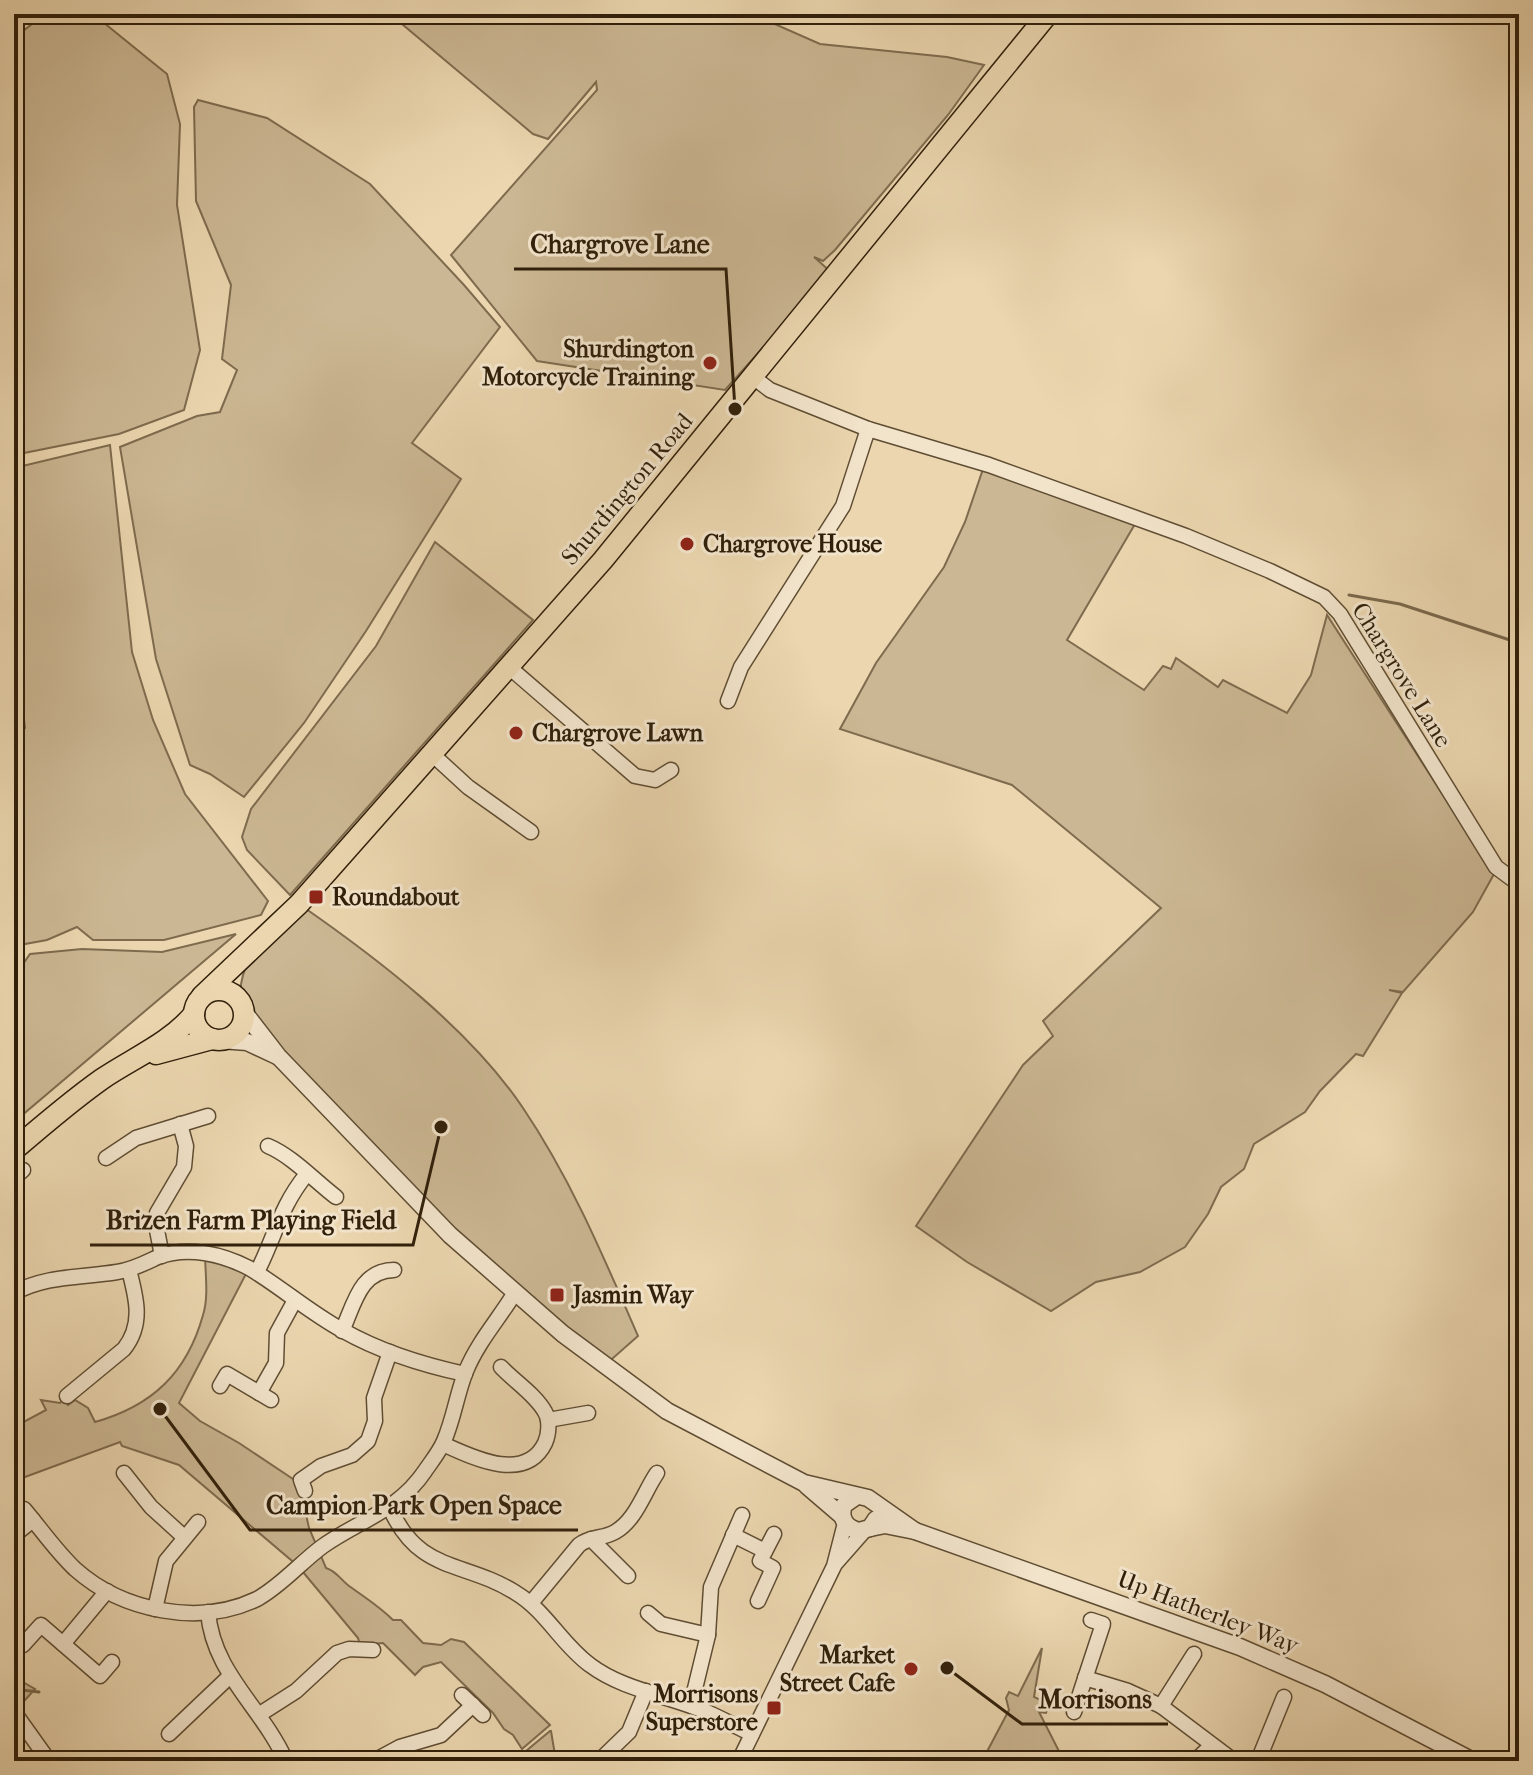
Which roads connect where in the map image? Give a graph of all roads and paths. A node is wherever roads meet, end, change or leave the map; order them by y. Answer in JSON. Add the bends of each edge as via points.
{"nodes":[{"id":1,"x":1048,"y":14,"type":"edge"},
{"id":2,"x":753,"y":377,"type":"junction"},
{"id":3,"x":868,"y":429,"type":"junction"},
{"id":4,"x":509,"y":667,"type":"junction"},
{"id":5,"x":728,"y":701,"type":"dead end"},
{"id":6,"x":432,"y":754,"type":"junction"},
{"id":7,"x":671,"y":770,"type":"dead end"},
{"id":8,"x":531,"y":832,"type":"dead end"},
{"id":9,"x":1519,"y":884,"type":"edge"},
{"id":10,"x":259,"y":944,"type":"junction"},
{"id":11,"x":198,"y":1005,"type":"junction"},
{"id":12,"x":242,"y":1006,"type":"junction"},
{"id":13,"x":216,"y":1039,"type":"junction"},
{"id":14,"x":278,"y":1056,"type":"junction"},
{"id":15,"x":105,"y":1077,"type":"junction"},
{"id":16,"x":208,"y":1116,"type":"dead end"},
{"id":17,"x":180,"y":1124,"type":"junction"},
{"id":18,"x":268,"y":1146,"type":"dead end"},
{"id":19,"x":14,"y":1150,"type":"edge"},
{"id":20,"x":116,"y":1155,"type":"dead end"},
{"id":21,"x":306,"y":1175,"type":"junction"},
{"id":22,"x":336,"y":1197,"type":"dead end"},
{"id":23,"x":162,"y":1256,"type":"junction"},
{"id":24,"x":384,"y":1266,"type":"dead end"},
{"id":25,"x":129,"y":1270,"type":"junction"},
{"id":26,"x":257,"y":1272,"type":"junction"},
{"id":27,"x":14,"y":1293,"type":"edge"},
{"id":28,"x":514,"y":1294,"type":"junction"},
{"id":29,"x":295,"y":1300,"type":"junction"},
{"id":30,"x":342,"y":1331,"type":"junction"},
{"id":31,"x":390,"y":1352,"type":"junction"},
{"id":32,"x":501,"y":1367,"type":"dead end"},
{"id":33,"x":465,"y":1374,"type":"junction"},
{"id":34,"x":220,"y":1386,"type":"dead end"},
{"id":35,"x":67,"y":1396,"type":"dead end"},
{"id":36,"x":588,"y":1413,"type":"dead end"},
{"id":37,"x":548,"y":1420,"type":"junction"},
{"id":38,"x":443,"y":1444,"type":"junction"},
{"id":39,"x":124,"y":1473,"type":"dead end"},
{"id":40,"x":657,"y":1473,"type":"dead end"},
{"id":41,"x":804,"y":1483,"type":"junction"},
{"id":42,"x":305,"y":1491,"type":"dead end"},
{"id":43,"x":865,"y":1499,"type":"junction"},
{"id":44,"x":390,"y":1508,"type":"junction"},
{"id":45,"x":742,"y":1515,"type":"dead end"},
{"id":46,"x":843,"y":1520,"type":"junction"},
{"id":47,"x":198,"y":1522,"type":"dead end"},
{"id":48,"x":867,"y":1529,"type":"junction"},
{"id":49,"x":915,"y":1531,"type":"junction"},
{"id":50,"x":774,"y":1534,"type":"dead end"},
{"id":51,"x":14,"y":1535,"type":"edge"},
{"id":52,"x":733,"y":1535,"type":"junction"},
{"id":53,"x":184,"y":1537,"type":"junction"},
{"id":54,"x":591,"y":1539,"type":"junction"},
{"id":55,"x":765,"y":1551,"type":"junction"},
{"id":56,"x":834,"y":1566,"type":"junction"},
{"id":57,"x":628,"y":1576,"type":"dead end"},
{"id":58,"x":107,"y":1591,"type":"junction"},
{"id":59,"x":758,"y":1601,"type":"dead end"},
{"id":60,"x":531,"y":1603,"type":"junction"},
{"id":61,"x":155,"y":1609,"type":"junction"},
{"id":62,"x":208,"y":1612,"type":"junction"},
{"id":63,"x":648,"y":1613,"type":"dead end"},
{"id":64,"x":1091,"y":1620,"type":"dead end"},
{"id":65,"x":708,"y":1635,"type":"junction"},
{"id":66,"x":63,"y":1644,"type":"junction"},
{"id":67,"x":23,"y":1645,"type":"dead end"},
{"id":68,"x":373,"y":1650,"type":"dead end"},
{"id":69,"x":1194,"y":1654,"type":"dead end"},
{"id":70,"x":112,"y":1662,"type":"dead end"},
{"id":71,"x":230,"y":1676,"type":"junction"},
{"id":72,"x":1085,"y":1678,"type":"junction"},
{"id":73,"x":646,"y":1691,"type":"junction"},
{"id":74,"x":1284,"y":1697,"type":"dead end"},
{"id":75,"x":472,"y":1705,"type":"dead end"},
{"id":76,"x":691,"y":1705,"type":"junction"},
{"id":77,"x":1161,"y":1706,"type":"junction"},
{"id":78,"x":14,"y":1712,"type":"edge"},
{"id":79,"x":1074,"y":1712,"type":"dead end"},
{"id":80,"x":260,"y":1714,"type":"junction"},
{"id":81,"x":179,"y":1730,"type":"dead end"},
{"id":82,"x":752,"y":1734,"type":"junction"},
{"id":83,"x":1211,"y":1746,"type":"junction"},
{"id":84,"x":49,"y":1761,"type":"edge"},
{"id":85,"x":286,"y":1761,"type":"edge"},
{"id":86,"x":374,"y":1761,"type":"edge"},
{"id":87,"x":599,"y":1761,"type":"edge"},
{"id":88,"x":739,"y":1761,"type":"edge"},
{"id":89,"x":1195,"y":1761,"type":"edge"},
{"id":90,"x":1234,"y":1761,"type":"edge"},
{"id":91,"x":1258,"y":1761,"type":"edge"},
{"id":92,"x":1473,"y":1761,"type":"edge"}],
"edges":[{"from":1,"to":2,"type":"main road","name":"Shurdington Road"},
{"from":2,"to":3,"type":"street","name":"Chargrove Lane","via":[[770,390]]},
{"from":2,"to":4,"type":"main road","name":"Shurdington Road"},
{"from":3,"to":5,"type":"street","via":[[843,506],[741,667]]},
{"from":3,"to":9,"type":"street","name":"Chargrove Lane","via":[[1078,496],[1324,597],[1340,614],[1496,867]]},
{"from":4,"to":6,"type":"main road","name":"Shurdington Road"},
{"from":4,"to":7,"type":"street","via":[[635,776],[655,780]]},
{"from":6,"to":8,"type":"street"},
{"from":6,"to":10,"type":"main road","name":"Shurdington Road"},
{"from":10,"to":11,"type":"main road","name":"Shurdington Road"},
{"from":10,"to":12,"type":"main road","name":"Shurdington Road","via":[[241,974]]},
{"from":11,"to":12,"type":"main road","via":[[221,989]]},
{"from":11,"to":13,"type":"main road","via":[[197,1027]]},
{"from":11,"to":15,"type":"main road","name":"Shurdington Road","via":[[175,1033]]},
{"from":12,"to":13,"type":"main road","via":[[240,1028]]},
{"from":12,"to":14,"type":"street","name":"Up Hatherley Way"},
{"from":13,"to":14,"type":"street","name":"Up Hatherley Way","via":[[247,1042]]},
{"from":13,"to":15,"type":"main road","name":"Shurdington Road","via":[[168,1049]]},
{"from":14,"to":28,"type":"street","name":"Up Hatherley Way"},
{"from":15,"to":19,"type":"main road","name":"Shurdington Road"},
{"from":16,"to":17,"type":"street"},
{"from":17,"to":20,"type":"street","via":[[136,1138]]},
{"from":17,"to":23,"type":"street","via":[[184,1167],[157,1213]]},
{"from":18,"to":21,"type":"street"},
{"from":21,"to":22,"type":"street"},
{"from":21,"to":26,"type":"street","via":[[278,1217]]},
{"from":23,"to":25,"type":"street"},
{"from":23,"to":26,"type":"street","via":[[205,1253]]},
{"from":24,"to":30,"type":"street","via":[[364,1284]]},
{"from":25,"to":27,"type":"street","via":[[54,1278]]},
{"from":25,"to":35,"type":"street","via":[[137,1317],[131,1339]]},
{"from":26,"to":29,"type":"street"},
{"from":28,"to":33,"type":"street"},
{"from":28,"to":41,"type":"street","name":"Up Hatherley Way","via":[[667,1411]]},
{"from":29,"to":30,"type":"street"},
{"from":29,"to":34,"type":"street","via":[[277,1333],[276,1363],[265,1397],[227,1374]]},
{"from":30,"to":31,"type":"street"},
{"from":31,"to":33,"type":"street"},
{"from":31,"to":42,"type":"street","via":[[374,1398],[375,1421],[368,1441],[352,1455],[301,1480]]},
{"from":32,"to":37,"type":"street"},
{"from":33,"to":38,"type":"street"},
{"from":36,"to":37,"type":"street"},
{"from":37,"to":38,"type":"street","via":[[541,1449],[516,1464],[471,1457]]},
{"from":38,"to":44,"type":"street"},
{"from":39,"to":53,"type":"street"},
{"from":40,"to":54,"type":"street","via":[[621,1528]]},
{"from":41,"to":43,"type":"street","name":"Up Hatherley Way"},
{"from":41,"to":46,"type":"street","name":"Up Hatherley Way"},
{"from":43,"to":46,"type":"street","via":[[846,1503]]},
{"from":43,"to":48,"type":"street","via":[[876,1517]]},
{"from":43,"to":49,"type":"street","name":"Up Hatherley Way"},
{"from":44,"to":60,"type":"street","via":[[422,1552],[497,1582]]},
{"from":44,"to":62,"type":"street","via":[[328,1543],[262,1595]]},
{"from":45,"to":52,"type":"street"},
{"from":46,"to":48,"type":"street","via":[[856,1531]]},
{"from":46,"to":56,"type":"street"},
{"from":47,"to":53,"type":"street"},
{"from":48,"to":49,"type":"street","name":"Up Hatherley Way","via":[[885,1525]]},
{"from":48,"to":56,"type":"street"},
{"from":49,"to":92,"type":"street","name":"Up Hatherley Way","via":[[1240,1647],[1325,1684]]},
{"from":50,"to":55,"type":"street"},
{"from":51,"to":58,"type":"street","via":[[29,1514],[65,1559]]},
{"from":52,"to":55,"type":"street"},
{"from":52,"to":65,"type":"street","via":[[711,1587]]},
{"from":53,"to":61,"type":"street","via":[[163,1568]]},
{"from":54,"to":57,"type":"street"},
{"from":54,"to":60,"type":"street","via":[[575,1548]]},
{"from":55,"to":59,"type":"street","via":[[760,1561],[773,1568]]},
{"from":56,"to":82,"type":"street"},
{"from":58,"to":61,"type":"street"},
{"from":58,"to":66,"type":"street"},
{"from":60,"to":73,"type":"street","via":[[588,1664]]},
{"from":61,"to":62,"type":"street"},
{"from":62,"to":71,"type":"street","via":[[213,1642]]},
{"from":63,"to":65,"type":"street","via":[[659,1629]]},
{"from":64,"to":72,"type":"street","via":[[1103,1624]]},
{"from":65,"to":76,"type":"street"},
{"from":66,"to":67,"type":"street","via":[[46,1620]]},
{"from":66,"to":70,"type":"street","via":[[100,1676]]},
{"from":68,"to":80,"type":"street","via":[[337,1653],[296,1691]]},
{"from":69,"to":77,"type":"street"},
{"from":71,"to":80,"type":"street"},
{"from":71,"to":81,"type":"street"},
{"from":72,"to":77,"type":"street"},
{"from":72,"to":79,"type":"street"},
{"from":73,"to":76,"type":"street"},
{"from":73,"to":87,"type":"street","via":[[629,1732]]},
{"from":74,"to":91,"type":"street"},
{"from":75,"to":86,"type":"street","via":[[441,1735]]},
{"from":76,"to":82,"type":"street"},
{"from":77,"to":83,"type":"street"},
{"from":78,"to":84,"type":"street"},
{"from":80,"to":85,"type":"street"},
{"from":82,"to":88,"type":"street"},
{"from":83,"to":89,"type":"street"},
{"from":83,"to":90,"type":"street"}]}
